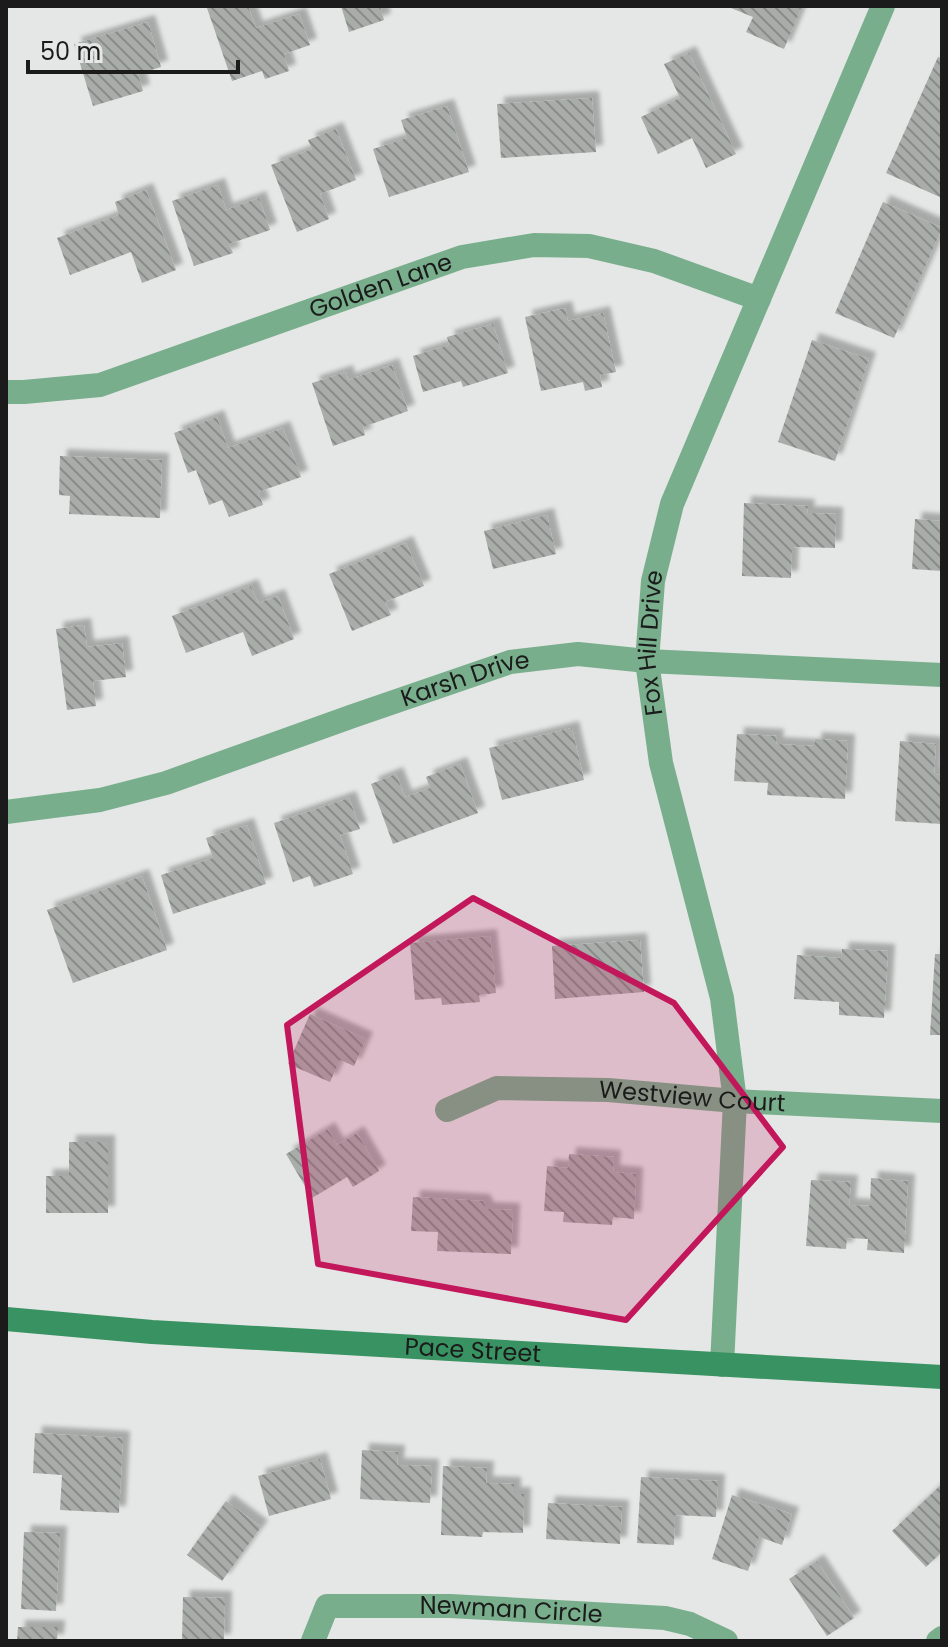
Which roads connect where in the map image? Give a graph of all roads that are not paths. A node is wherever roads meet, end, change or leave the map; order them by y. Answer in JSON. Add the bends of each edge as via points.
{"nodes":[{"id":1,"x":883,"y":6,"type":"edge"},
{"id":2,"x":759,"y":299,"type":"junction"},
{"id":3,"x":6,"y":392,"type":"edge"},
{"id":4,"x":647,"y":661,"type":"junction"},
{"id":5,"x":942,"y":675,"type":"edge"},
{"id":6,"x":6,"y":812,"type":"edge"},
{"id":7,"x":735,"y":1101,"type":"junction"},
{"id":8,"x":447,"y":1110,"type":"dead end"},
{"id":9,"x":942,"y":1111,"type":"edge"},
{"id":10,"x":6,"y":1319,"type":"edge"},
{"id":11,"x":722,"y":1365,"type":"junction"},
{"id":12,"x":942,"y":1377,"type":"edge"},
{"id":13,"x":313,"y":1641,"type":"edge"},
{"id":14,"x":726,"y":1641,"type":"edge"}],
"edges":[{"from":1,"to":2,"type":"street","name":"Fox Hill Drive"},
{"from":2,"to":3,"type":"street","name":"Golden Lane","via":[[641,258],[589,246],[534,245],[462,257],[100,385]]},
{"from":2,"to":4,"type":"street","name":"Fox Hill Drive","via":[[672,504],[653,581]]},
{"from":4,"to":5,"type":"street","name":"Karsh Drive"},
{"from":4,"to":6,"type":"street","name":"Karsh Drive","via":[[578,654],[510,662],[166,783],[100,800]]},
{"from":4,"to":7,"type":"street","name":"Fox Hill Drive","via":[[661,763],[722,998]]},
{"from":7,"to":8,"type":"street","name":"Westview Court","via":[[608,1090],[497,1088]]},
{"from":7,"to":9,"type":"street","name":"Westview Court"},
{"from":7,"to":11,"type":"street","name":"Fox Hill Drive"},
{"from":10,"to":11,"type":"main road","name":"Pace Street"},
{"from":11,"to":12,"type":"main road","name":"Pace Street"},
{"from":13,"to":14,"type":"street","name":"Newman Circle","via":[[327,1606],[450,1606],[665,1618]]}]}
